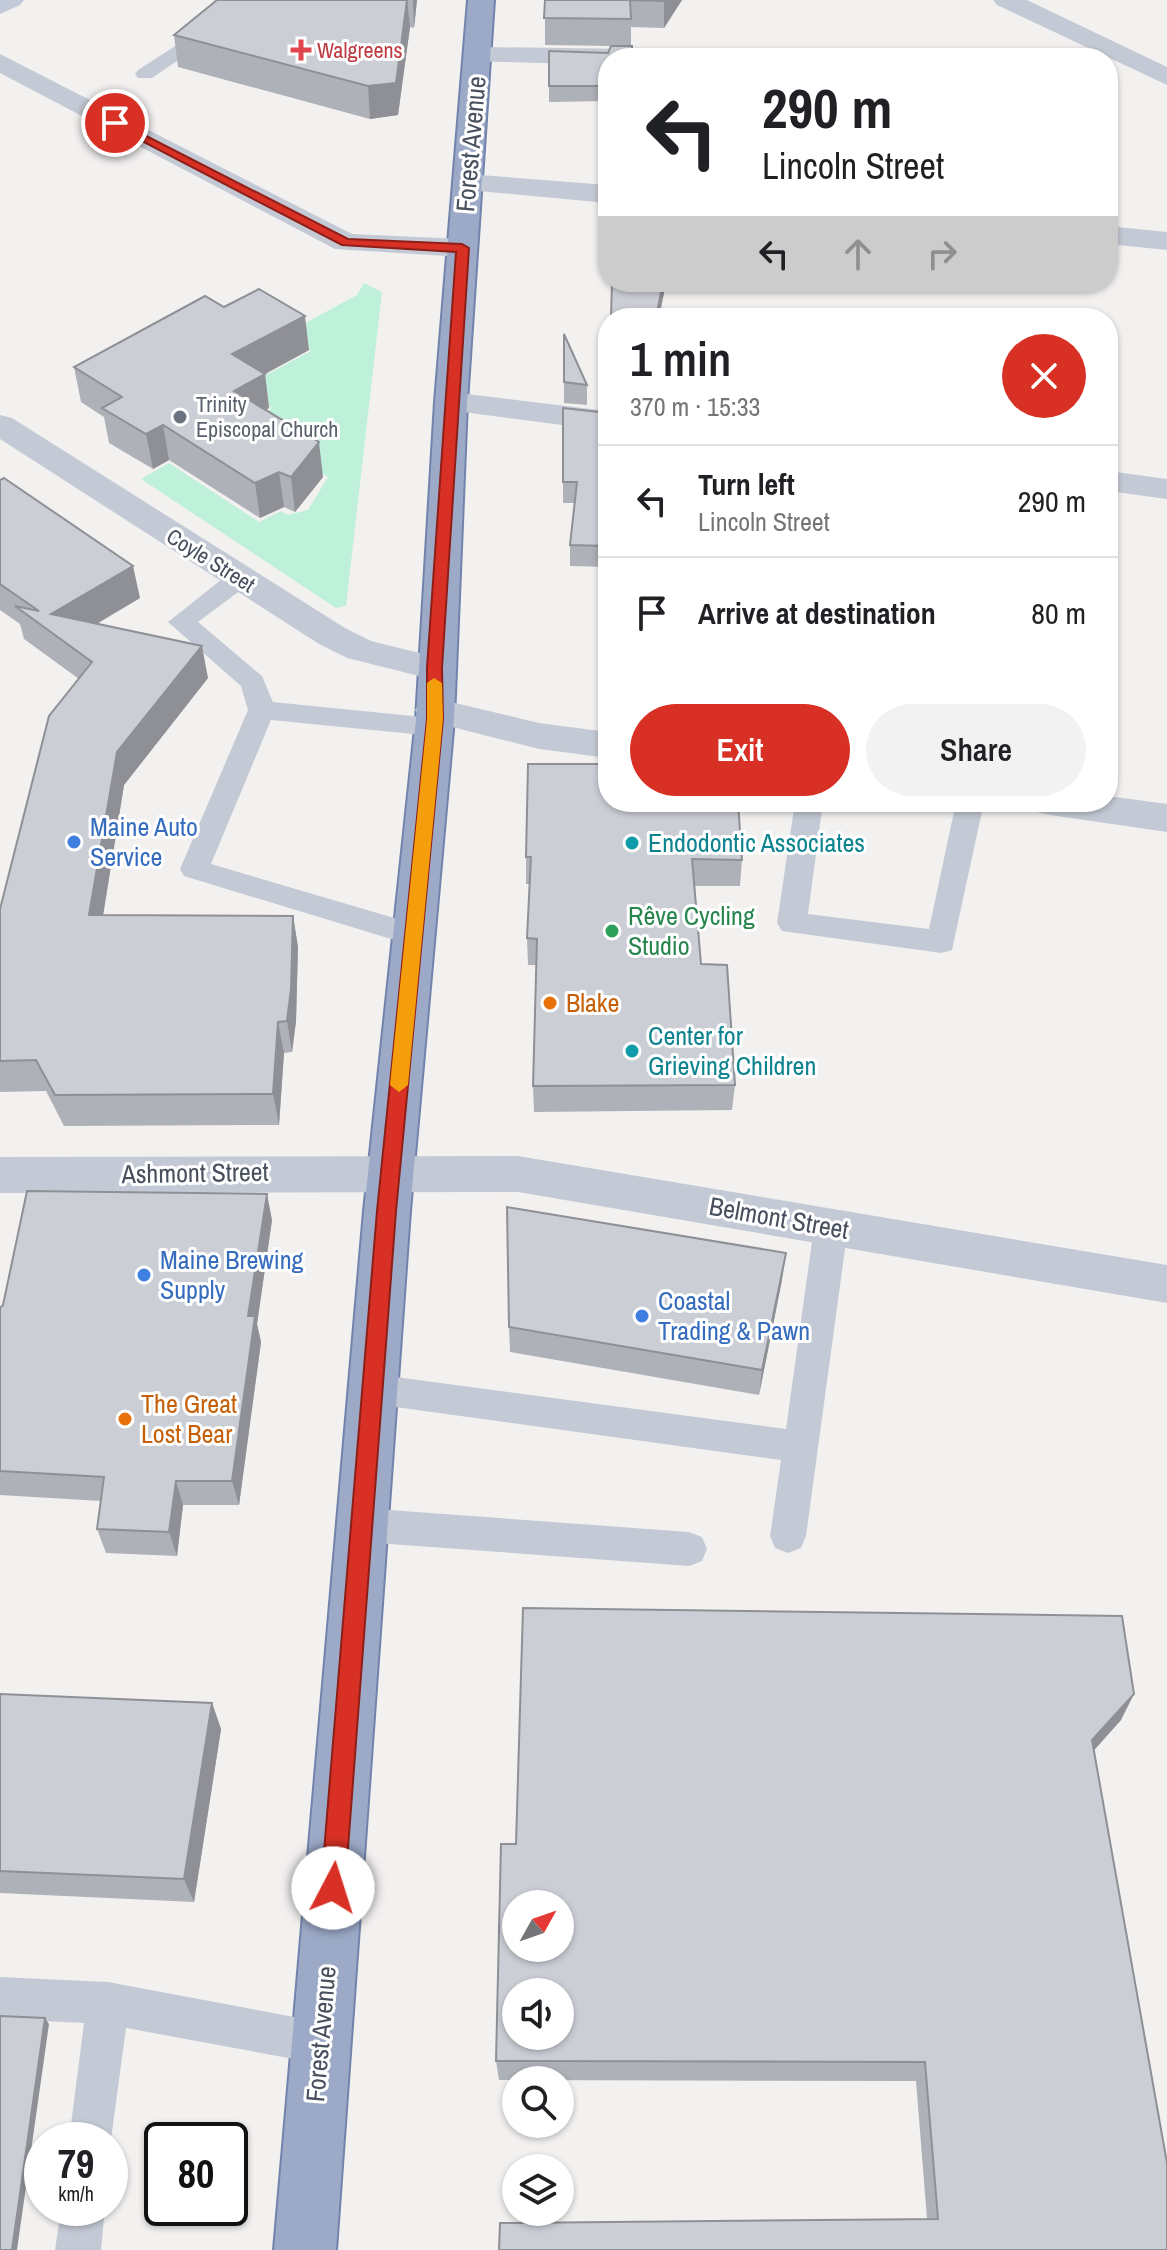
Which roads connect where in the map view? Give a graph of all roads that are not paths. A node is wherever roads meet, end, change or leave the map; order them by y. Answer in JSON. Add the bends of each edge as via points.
{"nodes":[{"id":1,"x":11,"y":0,"type":"edge"},
{"id":2,"x":481,"y":0,"type":"edge"},
{"id":3,"x":1006,"y":0,"type":"edge"},
{"id":4,"x":0,"y":6,"type":"edge"},
{"id":5,"x":223,"y":10,"type":"edge"},
{"id":6,"x":1106,"y":48,"type":"edge"},
{"id":7,"x":1118,"y":54,"type":"edge"},
{"id":8,"x":480,"y":55,"type":"junction"},
{"id":9,"x":598,"y":57,"type":"edge"},
{"id":10,"x":0,"y":62,"type":"edge"},
{"id":11,"x":145,"y":74,"type":"dead end"},
{"id":12,"x":1167,"y":77,"type":"edge"},
{"id":13,"x":467,"y":183,"type":"junction"},
{"id":14,"x":598,"y":193,"type":"edge"},
{"id":15,"x":1118,"y":236,"type":"edge"},
{"id":16,"x":1167,"y":241,"type":"edge"},
{"id":17,"x":462,"y":248,"type":"junction"},
{"id":18,"x":451,"y":402,"type":"junction"},
{"id":19,"x":598,"y":420,"type":"edge"},
{"id":20,"x":0,"y":425,"type":"edge"},
{"id":21,"x":1118,"y":482,"type":"edge"},
{"id":22,"x":1167,"y":489,"type":"edge"},
{"id":23,"x":240,"y":578,"type":"junction"},
{"id":24,"x":434,"y":702,"type":"junction"},
{"id":25,"x":262,"y":710,"type":"junction"},
{"id":26,"x":598,"y":744,"type":"edge"},
{"id":27,"x":1118,"y":811,"type":"edge"},
{"id":28,"x":808,"y":812,"type":"edge"},
{"id":29,"x":968,"y":812,"type":"edge"},
{"id":30,"x":1167,"y":818,"type":"edge"},
{"id":31,"x":414,"y":935,"type":"junction"},
{"id":32,"x":390,"y":1172,"type":"junction"},
{"id":33,"x":0,"y":1175,"type":"edge"},
{"id":34,"x":831,"y":1227,"type":"junction"},
{"id":35,"x":1167,"y":1284,"type":"edge"},
{"id":36,"x":373,"y":1389,"type":"junction"},
{"id":37,"x":801,"y":1447,"type":"junction"},
{"id":38,"x":362,"y":1525,"type":"junction"},
{"id":39,"x":788,"y":1536,"type":"dead end"},
{"id":40,"x":689,"y":1549,"type":"dead end"},
{"id":41,"x":0,"y":1998,"type":"edge"},
{"id":42,"x":108,"y":2003,"type":"junction"},
{"id":43,"x":321,"y":2043,"type":"junction"},
{"id":44,"x":93,"y":2122,"type":"edge"},
{"id":45,"x":81,"y":2226,"type":"edge"},
{"id":46,"x":78,"y":2250,"type":"edge"},
{"id":47,"x":305,"y":2250,"type":"edge"}],
"edges":[{"from":1,"to":4,"type":"main road"},
{"from":2,"to":8,"type":"highway","name":"Forest Avenue"},
{"from":3,"to":6,"type":"street"},
{"from":5,"to":11,"type":"lane","via":[[224,19]]},
{"from":7,"to":12,"type":"street"},
{"from":8,"to":9,"type":"street"},
{"from":8,"to":13,"type":"highway","name":"Forest Avenue"},
{"from":10,"to":17,"type":"street","via":[[346,243]]},
{"from":13,"to":14,"type":"street"},
{"from":13,"to":17,"type":"highway","name":"Forest Avenue"},
{"from":15,"to":16,"type":"street"},
{"from":17,"to":18,"type":"highway","name":"Forest Avenue"},
{"from":18,"to":19,"type":"street"},
{"from":18,"to":24,"type":"highway","name":"Forest Avenue"},
{"from":20,"to":23,"type":"street","name":"Coyle Street"},
{"from":21,"to":22,"type":"street"},
{"from":23,"to":24,"type":"street","name":"Coyle Street"},
{"from":23,"to":25,"type":"lane","via":[[181,622],[253,682]]},
{"from":24,"to":25,"type":"lane"},
{"from":24,"to":26,"type":"street","name":"Coyle Street","via":[[539,736]]},
{"from":24,"to":31,"type":"highway","name":"Forest Avenue"},
{"from":25,"to":31,"type":"lane","via":[[194,869]]},
{"from":27,"to":30,"type":"street"},
{"from":28,"to":29,"type":"lane","via":[[792,923],[941,942]]},
{"from":31,"to":32,"type":"highway","name":"Forest Avenue"},
{"from":32,"to":33,"type":"street","name":"Ashmont Street"},
{"from":32,"to":34,"type":"street","name":"Belmont Street","via":[[518,1174]]},
{"from":32,"to":36,"type":"highway","name":"Forest Avenue"},
{"from":34,"to":35,"type":"street","name":"Belmont Street"},
{"from":34,"to":37,"type":"lane"},
{"from":36,"to":37,"type":"lane"},
{"from":36,"to":38,"type":"highway","name":"Forest Avenue"},
{"from":37,"to":39,"type":"lane"},
{"from":38,"to":40,"type":"lane"},
{"from":38,"to":43,"type":"highway","name":"Forest Avenue"},
{"from":41,"to":42,"type":"lane"},
{"from":42,"to":43,"type":"lane"},
{"from":42,"to":44,"type":"lane"},
{"from":43,"to":47,"type":"highway","name":"Forest Avenue"},
{"from":45,"to":46,"type":"lane"}]}
